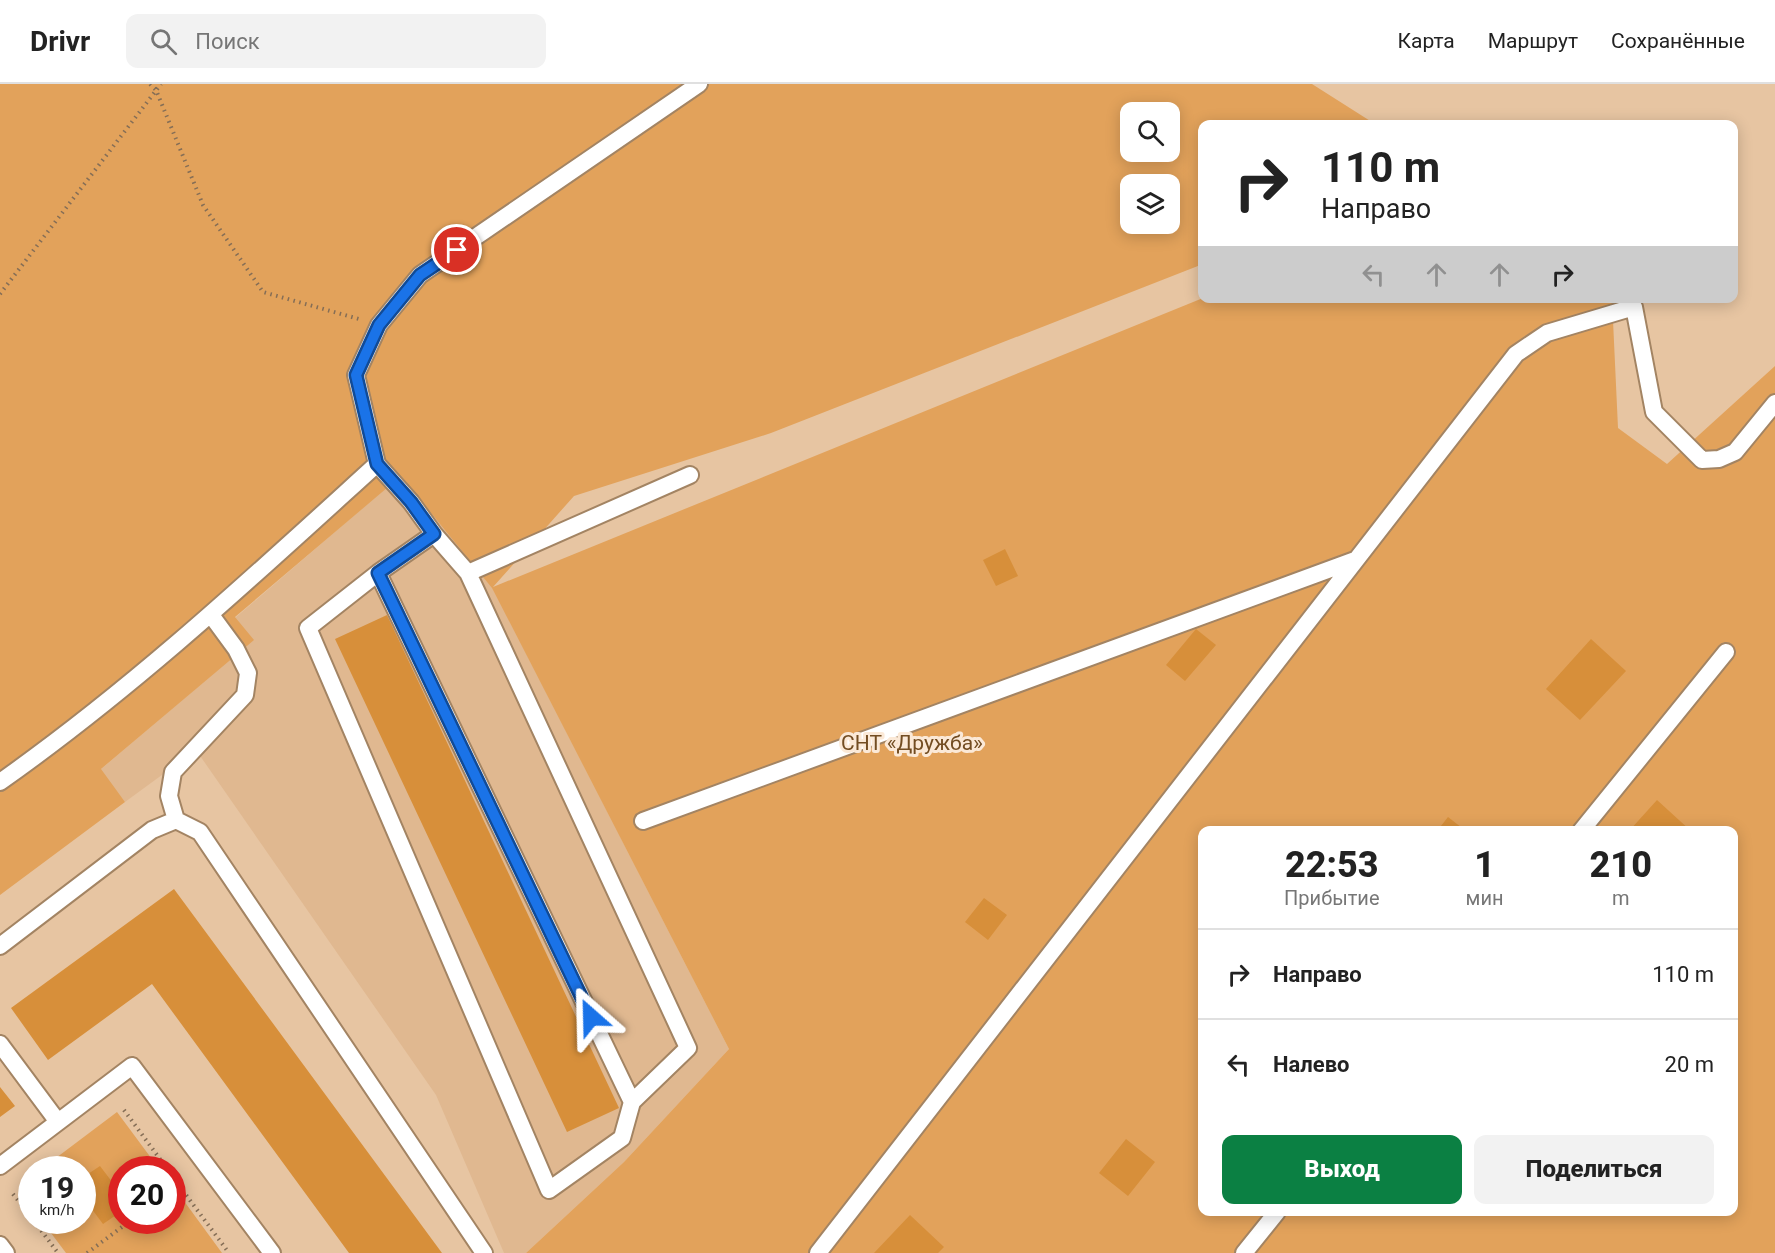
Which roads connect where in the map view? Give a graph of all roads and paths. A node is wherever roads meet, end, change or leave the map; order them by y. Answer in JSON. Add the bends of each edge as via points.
{"nodes":[{"id":1,"x":150,"y":84,"type":"edge"},
{"id":2,"x":161,"y":84,"type":"edge"},
{"id":3,"x":699,"y":84,"type":"edge"},
{"id":4,"x":156,"y":90,"type":"junction"},
{"id":5,"x":0,"y":294,"type":"edge"},
{"id":6,"x":379,"y":325,"type":"junction"},
{"id":7,"x":1775,"y":403,"type":"edge"},
{"id":8,"x":377,"y":464,"type":"junction"},
{"id":9,"x":690,"y":475,"type":"dead end"},
{"id":10,"x":434,"y":534,"type":"junction"},
{"id":11,"x":1355,"y":560,"type":"junction"},
{"id":12,"x":378,"y":573,"type":"junction"},
{"id":13,"x":468,"y":573,"type":"junction"},
{"id":14,"x":211,"y":615,"type":"junction"},
{"id":15,"x":1726,"y":652,"type":"dead end"},
{"id":16,"x":0,"y":782,"type":"edge"},
{"id":17,"x":176,"y":820,"type":"junction"},
{"id":18,"x":643,"y":821,"type":"dead end"},
{"id":19,"x":1585,"y":826,"type":"edge"},
{"id":20,"x":0,"y":946,"type":"edge"},
{"id":21,"x":0,"y":1044,"type":"edge"},
{"id":22,"x":632,"y":1101,"type":"junction"},
{"id":23,"x":124,"y":1110,"type":"dead end"},
{"id":24,"x":58,"y":1122,"type":"junction"},
{"id":25,"x":158,"y":1156,"type":"edge"},
{"id":26,"x":0,"y":1166,"type":"edge"},
{"id":27,"x":186,"y":1193,"type":"edge"},
{"id":28,"x":13,"y":1194,"type":"dead end"},
{"id":29,"x":18,"y":1200,"type":"edge"},
{"id":30,"x":1274,"y":1216,"type":"edge"},
{"id":31,"x":44,"y":1234,"type":"edge"},
{"id":32,"x":113,"y":1234,"type":"edge"},
{"id":33,"x":0,"y":1245,"type":"edge"},
{"id":34,"x":6,"y":1253,"type":"edge"},
{"id":35,"x":58,"y":1253,"type":"edge"},
{"id":36,"x":87,"y":1253,"type":"edge"},
{"id":37,"x":230,"y":1253,"type":"edge"},
{"id":38,"x":272,"y":1253,"type":"edge"},
{"id":39,"x":484,"y":1253,"type":"edge"},
{"id":40,"x":818,"y":1253,"type":"edge"},
{"id":41,"x":1244,"y":1253,"type":"edge"}],
"edges":[{"from":1,"to":4,"type":"path"},
{"from":2,"to":4,"type":"path"},
{"from":3,"to":6,"type":"lane","via":[[420,275]]},
{"from":4,"to":5,"type":"path"},
{"from":4,"to":6,"type":"path","via":[[203,205],[263,292]]},
{"from":6,"to":8,"type":"lane","via":[[356,375]]},
{"from":7,"to":11,"type":"lane","via":[[1735,452],[1719,459],[1702,460],[1654,412],[1634,307],[1547,333],[1516,354]]},
{"from":8,"to":10,"type":"lane"},
{"from":8,"to":14,"type":"lane"},
{"from":9,"to":13,"type":"lane"},
{"from":10,"to":12,"type":"lane"},
{"from":10,"to":13,"type":"lane"},
{"from":11,"to":18,"type":"lane"},
{"from":11,"to":40,"type":"lane"},
{"from":12,"to":22,"type":"lane"},
{"from":12,"to":22,"type":"lane","via":[[308,628],[549,1190],[622,1138]]},
{"from":13,"to":22,"type":"lane","via":[[688,1048]]},
{"from":14,"to":16,"type":"lane"},
{"from":14,"to":17,"type":"lane","via":[[248,673],[245,695],[174,772],[169,796]]},
{"from":15,"to":19,"type":"lane"},
{"from":17,"to":20,"type":"lane","via":[[152,830]]},
{"from":17,"to":39,"type":"lane","via":[[200,832]]},
{"from":21,"to":24,"type":"lane"},
{"from":23,"to":25,"type":"path"},
{"from":24,"to":26,"type":"lane"},
{"from":24,"to":38,"type":"lane","via":[[132,1066]]},
{"from":27,"to":37,"type":"path"},
{"from":28,"to":29,"type":"path"},
{"from":30,"to":41,"type":"lane"},
{"from":31,"to":35,"type":"path"},
{"from":32,"to":36,"type":"path"},
{"from":33,"to":34,"type":"lane"}]}
